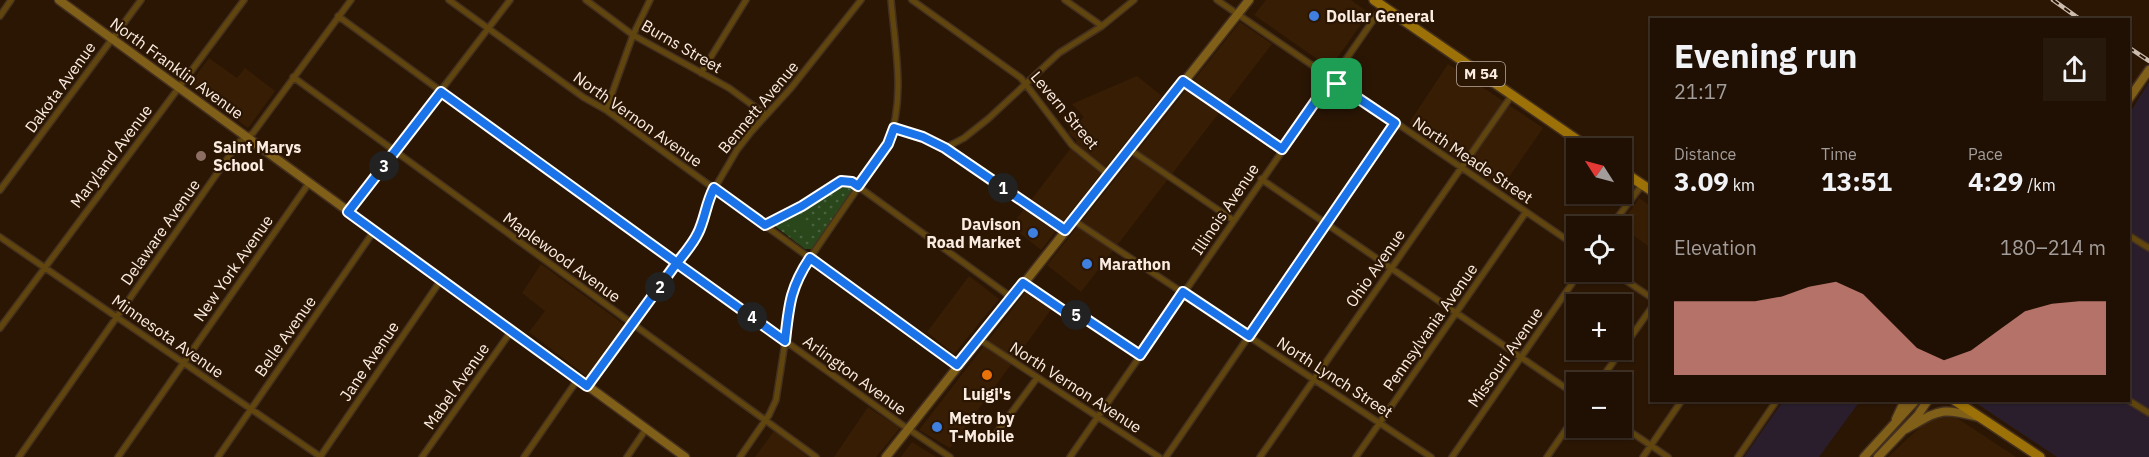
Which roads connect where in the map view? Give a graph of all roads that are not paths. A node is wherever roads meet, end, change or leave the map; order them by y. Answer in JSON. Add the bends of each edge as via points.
{"nodes":[{"id":1,"x":11,"y":0,"type":"edge"},
{"id":2,"x":59,"y":0,"type":"edge"},
{"id":3,"x":141,"y":0,"type":"edge"},
{"id":4,"x":244,"y":0,"type":"edge"},
{"id":5,"x":351,"y":0,"type":"edge"},
{"id":6,"x":449,"y":0,"type":"edge"},
{"id":7,"x":510,"y":0,"type":"edge"},
{"id":8,"x":586,"y":0,"type":"edge"},
{"id":9,"x":650,"y":0,"type":"edge"},
{"id":10,"x":746,"y":0,"type":"edge"},
{"id":11,"x":861,"y":0,"type":"edge"},
{"id":12,"x":891,"y":0,"type":"edge"},
{"id":13,"x":912,"y":0,"type":"edge"},
{"id":14,"x":1065,"y":0,"type":"edge"},
{"id":15,"x":1134,"y":0,"type":"edge"},
{"id":16,"x":1217,"y":0,"type":"edge"},
{"id":17,"x":1249,"y":0,"type":"edge"},
{"id":18,"x":1374,"y":0,"type":"edge"},
{"id":19,"x":1383,"y":6,"type":"junction"},
{"id":20,"x":1237,"y":14,"type":"junction"},
{"id":21,"x":0,"y":16,"type":"edge"},
{"id":22,"x":338,"y":16,"type":"junction"},
{"id":23,"x":1102,"y":26,"type":"junction"},
{"id":24,"x":488,"y":29,"type":"junction"},
{"id":25,"x":633,"y":35,"type":"junction"},
{"id":26,"x":112,"y":39,"type":"junction"},
{"id":27,"x":2149,"y":70,"type":"edge"},
{"id":28,"x":701,"y":73,"type":"junction"},
{"id":29,"x":293,"y":77,"type":"junction"},
{"id":30,"x":1331,"y":79,"type":"junction"},
{"id":31,"x":1183,"y":81,"type":"junction"},
{"id":32,"x":1025,"y":83,"type":"junction"},
{"id":33,"x":179,"y":88,"type":"junction"},
{"id":34,"x":441,"y":92,"type":"junction"},
{"id":35,"x":1512,"y":95,"type":"junction"},
{"id":36,"x":2130,"y":97,"type":"edge"},
{"id":37,"x":606,"y":110,"type":"junction"},
{"id":38,"x":766,"y":115,"type":"junction"},
{"id":39,"x":1395,"y":123,"type":"junction"},
{"id":40,"x":894,"y":128,"type":"junction"},
{"id":41,"x":246,"y":137,"type":"junction"},
{"id":42,"x":1574,"y":138,"type":"edge"},
{"id":43,"x":945,"y":148,"type":"junction"},
{"id":44,"x":1129,"y":149,"type":"junction"},
{"id":45,"x":1282,"y":149,"type":"junction"},
{"id":46,"x":394,"y":152,"type":"junction"},
{"id":47,"x":1461,"y":167,"type":"junction"},
{"id":48,"x":1109,"y":175,"type":"junction"},
{"id":49,"x":1632,"y":178,"type":"edge"},
{"id":50,"x":1261,"y":179,"type":"junction"},
{"id":51,"x":309,"y":183,"type":"junction"},
{"id":52,"x":1642,"y":185,"type":"junction"},
{"id":53,"x":858,"y":186,"type":"junction"},
{"id":54,"x":714,"y":188,"type":"junction"},
{"id":55,"x":0,"y":190,"type":"edge"},
{"id":56,"x":1650,"y":190,"type":"edge"},
{"id":57,"x":348,"y":212,"type":"junction"},
{"id":58,"x":1526,"y":212,"type":"junction"},
{"id":59,"x":1619,"y":216,"type":"edge"},
{"id":60,"x":1073,"y":220,"type":"junction"},
{"id":61,"x":1233,"y":220,"type":"junction"},
{"id":62,"x":1326,"y":224,"type":"junction"},
{"id":63,"x":765,"y":225,"type":"junction"},
{"id":64,"x":1065,"y":230,"type":"junction"},
{"id":65,"x":374,"y":231,"type":"junction"},
{"id":66,"x":2130,"y":236,"type":"edge"},
{"id":67,"x":0,"y":237,"type":"edge"},
{"id":68,"x":1566,"y":239,"type":"edge"},
{"id":69,"x":2149,"y":248,"type":"edge"},
{"id":70,"x":810,"y":258,"type":"junction"},
{"id":71,"x":677,"y":263,"type":"junction"},
{"id":72,"x":45,"y":267,"type":"junction"},
{"id":73,"x":1391,"y":268,"type":"junction"},
{"id":74,"x":441,"y":280,"type":"junction"},
{"id":75,"x":1573,"y":282,"type":"edge"},
{"id":76,"x":1628,"y":282,"type":"edge"},
{"id":77,"x":1023,"y":283,"type":"junction"},
{"id":78,"x":1183,"y":292,"type":"junction"},
{"id":79,"x":1011,"y":297,"type":"junction"},
{"id":80,"x":1650,"y":297,"type":"edge"},
{"id":81,"x":1650,"y":310,"type":"edge"},
{"id":82,"x":1455,"y":313,"type":"junction"},
{"id":83,"x":117,"y":317,"type":"junction"},
{"id":84,"x":633,"y":324,"type":"junction"},
{"id":85,"x":0,"y":328,"type":"edge"},
{"id":86,"x":512,"y":330,"type":"junction"},
{"id":87,"x":1249,"y":336,"type":"junction"},
{"id":88,"x":979,"y":339,"type":"junction"},
{"id":89,"x":785,"y":341,"type":"junction"},
{"id":90,"x":1140,"y":355,"type":"junction"},
{"id":91,"x":1521,"y":357,"type":"junction"},
{"id":92,"x":184,"y":363,"type":"junction"},
{"id":93,"x":957,"y":365,"type":"junction"},
{"id":94,"x":1606,"y":372,"type":"edge"},
{"id":95,"x":1037,"y":378,"type":"junction"},
{"id":96,"x":578,"y":379,"type":"junction"},
{"id":97,"x":1314,"y":380,"type":"junction"},
{"id":98,"x":587,"y":386,"type":"junction"},
{"id":99,"x":1566,"y":388,"type":"edge"},
{"id":100,"x":2130,"y":401,"type":"edge"},
{"id":101,"x":1681,"y":402,"type":"edge"},
{"id":102,"x":1776,"y":402,"type":"edge"},
{"id":103,"x":1904,"y":402,"type":"edge"},
{"id":104,"x":1915,"y":402,"type":"edge"},
{"id":105,"x":1926,"y":402,"type":"edge"},
{"id":106,"x":1957,"y":402,"type":"edge"},
{"id":107,"x":250,"y":409,"type":"junction"},
{"id":108,"x":2149,"y":413,"type":"edge"},
{"id":109,"x":1097,"y":417,"type":"junction"},
{"id":110,"x":1980,"y":418,"type":"junction"},
{"id":111,"x":765,"y":421,"type":"junction"},
{"id":112,"x":1380,"y":422,"type":"junction"},
{"id":113,"x":646,"y":429,"type":"junction"},
{"id":114,"x":908,"y":429,"type":"junction"},
{"id":115,"x":1566,"y":429,"type":"edge"},
{"id":116,"x":1906,"y":429,"type":"junction"},
{"id":117,"x":1632,"y":433,"type":"edge"},
{"id":118,"x":995,"y":435,"type":"dead end"},
{"id":119,"x":1883,"y":439,"type":"junction"},
{"id":120,"x":1651,"y":446,"type":"junction"},
{"id":121,"x":19,"y":457,"type":"edge"},
{"id":122,"x":118,"y":457,"type":"edge"},
{"id":123,"x":218,"y":457,"type":"edge"},
{"id":124,"x":320,"y":457,"type":"edge"},
{"id":125,"x":422,"y":457,"type":"edge"},
{"id":126,"x":524,"y":457,"type":"edge"},
{"id":127,"x":627,"y":457,"type":"edge"},
{"id":128,"x":685,"y":457,"type":"edge"},
{"id":129,"x":740,"y":457,"type":"edge"},
{"id":130,"x":816,"y":457,"type":"edge"},
{"id":131,"x":886,"y":457,"type":"edge"},
{"id":132,"x":950,"y":457,"type":"edge"},
{"id":133,"x":1070,"y":457,"type":"edge"},
{"id":134,"x":1159,"y":457,"type":"edge"},
{"id":135,"x":1166,"y":457,"type":"edge"},
{"id":136,"x":1260,"y":457,"type":"edge"},
{"id":137,"x":1356,"y":457,"type":"edge"},
{"id":138,"x":1431,"y":457,"type":"edge"},
{"id":139,"x":1452,"y":457,"type":"edge"},
{"id":140,"x":1547,"y":457,"type":"edge"},
{"id":141,"x":1644,"y":457,"type":"edge"},
{"id":142,"x":1668,"y":457,"type":"edge"},
{"id":143,"x":1738,"y":457,"type":"edge"},
{"id":144,"x":1864,"y":457,"type":"edge"},
{"id":145,"x":1878,"y":457,"type":"edge"},
{"id":146,"x":2040,"y":457,"type":"edge"}],
"edges":[{"from":1,"to":21,"type":"street"},
{"from":2,"to":26,"type":"street","name":"North Franklin Avenue"},
{"from":3,"to":26,"type":"street","name":"Dakota Avenue"},
{"from":4,"to":33,"type":"street","name":"Maryland Avenue"},
{"from":5,"to":22,"type":"street","name":"Delaware Avenue"},
{"from":6,"to":24,"type":"street","name":"North Vernon Avenue"},
{"from":7,"to":24,"type":"street"},
{"from":8,"to":25,"type":"street","name":"Burns Street"},
{"from":9,"to":25,"type":"street"},
{"from":10,"to":28,"type":"street"},
{"from":11,"to":38,"type":"street","name":"Bennett Avenue"},
{"from":12,"to":40,"type":"street","via":[[898,81]]},
{"from":13,"to":32,"type":"street","name":"Levern Street"},
{"from":14,"to":23,"type":"street"},
{"from":15,"to":23,"type":"street"},
{"from":16,"to":20,"type":"street","name":"North Meade Street"},
{"from":17,"to":20,"type":"street"},
{"from":18,"to":19,"type":"main road","number":"M 54"},
{"from":19,"to":30,"type":"street","name":"Illinois Avenue"},
{"from":19,"to":35,"type":"main road","number":"M 54"},
{"from":20,"to":30,"type":"street","name":"North Meade Street"},
{"from":20,"to":31,"type":"street"},
{"from":22,"to":29,"type":"street","name":"Delaware Avenue"},
{"from":22,"to":34,"type":"street","name":"Arlington Avenue"},
{"from":23,"to":32,"type":"street","via":[[1059,53]]},
{"from":24,"to":34,"type":"street"},
{"from":24,"to":37,"type":"street","name":"North Vernon Avenue","via":[[583,98]]},
{"from":25,"to":28,"type":"street","name":"Burns Street"},
{"from":25,"to":37,"type":"street"},
{"from":26,"to":33,"type":"street","name":"North Franklin Avenue"},
{"from":26,"to":55,"type":"street","name":"Dakota Avenue"},
{"from":27,"to":36,"type":"street"},
{"from":28,"to":38,"type":"street","name":"Burns Street"},
{"from":29,"to":41,"type":"street","name":"Delaware Avenue","via":[[253,133]]},
{"from":29,"to":46,"type":"street","name":"Maplewood Avenue"},
{"from":30,"to":39,"type":"street","name":"North Meade Street"},
{"from":30,"to":45,"type":"street","name":"Illinois Avenue"},
{"from":31,"to":44,"type":"street"},
{"from":31,"to":45,"type":"street"},
{"from":32,"to":43,"type":"street","via":[[988,119]]},
{"from":32,"to":48,"type":"street","name":"Levern Street","via":[[1072,145]]},
{"from":33,"to":41,"type":"street","name":"North Franklin Avenue"},
{"from":33,"to":72,"type":"street","name":"Maryland Avenue"},
{"from":34,"to":46,"type":"street"},
{"from":34,"to":71,"type":"street","name":"Arlington Avenue"},
{"from":35,"to":42,"type":"main road","number":"M 54"},
{"from":35,"to":47,"type":"street","name":"Ohio Avenue"},
{"from":37,"to":54,"type":"street","name":"North Vernon Avenue"},
{"from":38,"to":54,"type":"street","name":"Bennett Avenue","via":[[737,150]]},
{"from":39,"to":47,"type":"street","name":"North Meade Street"},
{"from":39,"to":62,"type":"street"},
{"from":40,"to":43,"type":"street"},
{"from":40,"to":53,"type":"street","via":[[888,144]]},
{"from":41,"to":51,"type":"street","name":"North Franklin Avenue"},
{"from":41,"to":83,"type":"street","name":"Delaware Avenue"},
{"from":43,"to":64,"type":"street"},
{"from":44,"to":48,"type":"street"},
{"from":44,"to":61,"type":"street"},
{"from":45,"to":50,"type":"street","name":"Illinois Avenue"},
{"from":46,"to":57,"type":"street"},
{"from":46,"to":84,"type":"street","name":"Maplewood Avenue"},
{"from":47,"to":58,"type":"street","name":"North Meade Street"},
{"from":47,"to":73,"type":"street","name":"Ohio Avenue"},
{"from":48,"to":60,"type":"street"},
{"from":49,"to":52,"type":"main road"},
{"from":50,"to":61,"type":"street","name":"Illinois Avenue"},
{"from":50,"to":62,"type":"street"},
{"from":51,"to":57,"type":"street","name":"North Franklin Avenue"},
{"from":51,"to":92,"type":"street","name":"New York Avenue"},
{"from":52,"to":56,"type":"main road"},
{"from":52,"to":59,"type":"street"},
{"from":53,"to":63,"type":"street","via":[[841,181]]},
{"from":53,"to":70,"type":"street"},
{"from":53,"to":79,"type":"street"},
{"from":54,"to":63,"type":"street","name":"North Vernon Avenue"},
{"from":54,"to":71,"type":"street","name":"Bennett Avenue","via":[[698,233]]},
{"from":57,"to":65,"type":"street","name":"North Franklin Avenue"},
{"from":58,"to":68,"type":"street","name":"North Meade Street"},
{"from":58,"to":82,"type":"street","name":"Pennsylvania Avenue"},
{"from":60,"to":64,"type":"street"},
{"from":60,"to":78,"type":"street","name":"North Lynch Street"},
{"from":61,"to":78,"type":"street","name":"Illinois Avenue"},
{"from":62,"to":73,"type":"street"},
{"from":62,"to":87,"type":"street"},
{"from":63,"to":70,"type":"street","name":"North Vernon Avenue"},
{"from":64,"to":77,"type":"street"},
{"from":65,"to":74,"type":"street","name":"North Franklin Avenue"},
{"from":65,"to":107,"type":"street","name":"Belle Avenue"},
{"from":66,"to":69,"type":"street"},
{"from":67,"to":72,"type":"street","name":"Minnesota Avenue"},
{"from":70,"to":89,"type":"street","via":[[791,293]]},
{"from":70,"to":93,"type":"street","name":"North Vernon Avenue"},
{"from":71,"to":84,"type":"street","name":"Bennett Avenue"},
{"from":71,"to":89,"type":"street","name":"Arlington Avenue"},
{"from":72,"to":83,"type":"street","name":"Minnesota Avenue"},
{"from":72,"to":85,"type":"street","name":"Maryland Avenue"},
{"from":73,"to":82,"type":"street"},
{"from":73,"to":97,"type":"street","name":"Ohio Avenue"},
{"from":74,"to":86,"type":"street","name":"North Franklin Avenue"},
{"from":74,"to":124,"type":"street","name":"Jane Avenue"},
{"from":75,"to":91,"type":"street","name":"Missouri Avenue"},
{"from":76,"to":80,"type":"street"},
{"from":77,"to":79,"type":"street"},
{"from":77,"to":90,"type":"street"},
{"from":78,"to":87,"type":"street","name":"North Lynch Street"},
{"from":78,"to":90,"type":"street","name":"Illinois Avenue"},
{"from":79,"to":88,"type":"street"},
{"from":81,"to":94,"type":"street"},
{"from":82,"to":91,"type":"street"},
{"from":82,"to":112,"type":"street","name":"Pennsylvania Avenue"},
{"from":83,"to":92,"type":"street","name":"Minnesota Avenue"},
{"from":83,"to":121,"type":"street","name":"Delaware Avenue"},
{"from":84,"to":98,"type":"street","name":"Bennett Avenue"},
{"from":84,"to":111,"type":"street","name":"Maplewood Avenue"},
{"from":86,"to":96,"type":"street","name":"North Franklin Avenue"},
{"from":86,"to":125,"type":"street","name":"Mabel Avenue"},
{"from":87,"to":97,"type":"street","name":"North Lynch Street"},
{"from":87,"to":135,"type":"street"},
{"from":88,"to":93,"type":"street"},
{"from":88,"to":95,"type":"street","name":"North Vernon Avenue"},
{"from":89,"to":111,"type":"street","via":[[776,400]]},
{"from":89,"to":114,"type":"street","name":"Arlington Avenue"},
{"from":90,"to":109,"type":"street","name":"Illinois Avenue"},
{"from":91,"to":99,"type":"street"},
{"from":91,"to":139,"type":"street","name":"Missouri Avenue"},
{"from":92,"to":107,"type":"street","name":"Minnesota Avenue"},
{"from":92,"to":122,"type":"street","name":"New York Avenue"},
{"from":93,"to":114,"type":"street"},
{"from":95,"to":109,"type":"street","name":"North Vernon Avenue"},
{"from":95,"to":118,"type":"street"},
{"from":96,"to":98,"type":"street","name":"North Franklin Avenue"},
{"from":96,"to":126,"type":"street"},
{"from":97,"to":112,"type":"street","name":"North Lynch Street"},
{"from":97,"to":136,"type":"street","name":"Ohio Avenue"},
{"from":98,"to":113,"type":"street","name":"North Franklin Avenue"},
{"from":100,"to":108,"type":"street"},
{"from":101,"to":120,"type":"street"},
{"from":102,"to":143,"type":"street"},
{"from":103,"to":119,"type":"street"},
{"from":104,"to":119,"type":"street"},
{"from":105,"to":116,"type":"street"},
{"from":106,"to":110,"type":"main road"},
{"from":107,"to":123,"type":"street","name":"Belle Avenue"},
{"from":107,"to":124,"type":"street","name":"Minnesota Avenue"},
{"from":109,"to":133,"type":"street","name":"Illinois Avenue"},
{"from":109,"to":134,"type":"street","name":"North Vernon Avenue"},
{"from":110,"to":116,"type":"street","via":[[1938,411]]},
{"from":110,"to":146,"type":"main road"},
{"from":111,"to":129,"type":"street"},
{"from":111,"to":130,"type":"street","name":"Maplewood Avenue"},
{"from":112,"to":137,"type":"street","name":"Pennsylvania Avenue"},
{"from":112,"to":138,"type":"street","name":"North Lynch Street"},
{"from":113,"to":127,"type":"street"},
{"from":113,"to":128,"type":"street","name":"North Franklin Avenue"},
{"from":114,"to":131,"type":"street"},
{"from":114,"to":132,"type":"street","name":"Arlington Avenue"},
{"from":115,"to":140,"type":"street"},
{"from":116,"to":145,"type":"street"},
{"from":117,"to":120,"type":"street"},
{"from":119,"to":144,"type":"street"},
{"from":120,"to":141,"type":"street"},
{"from":120,"to":142,"type":"street"}]}
